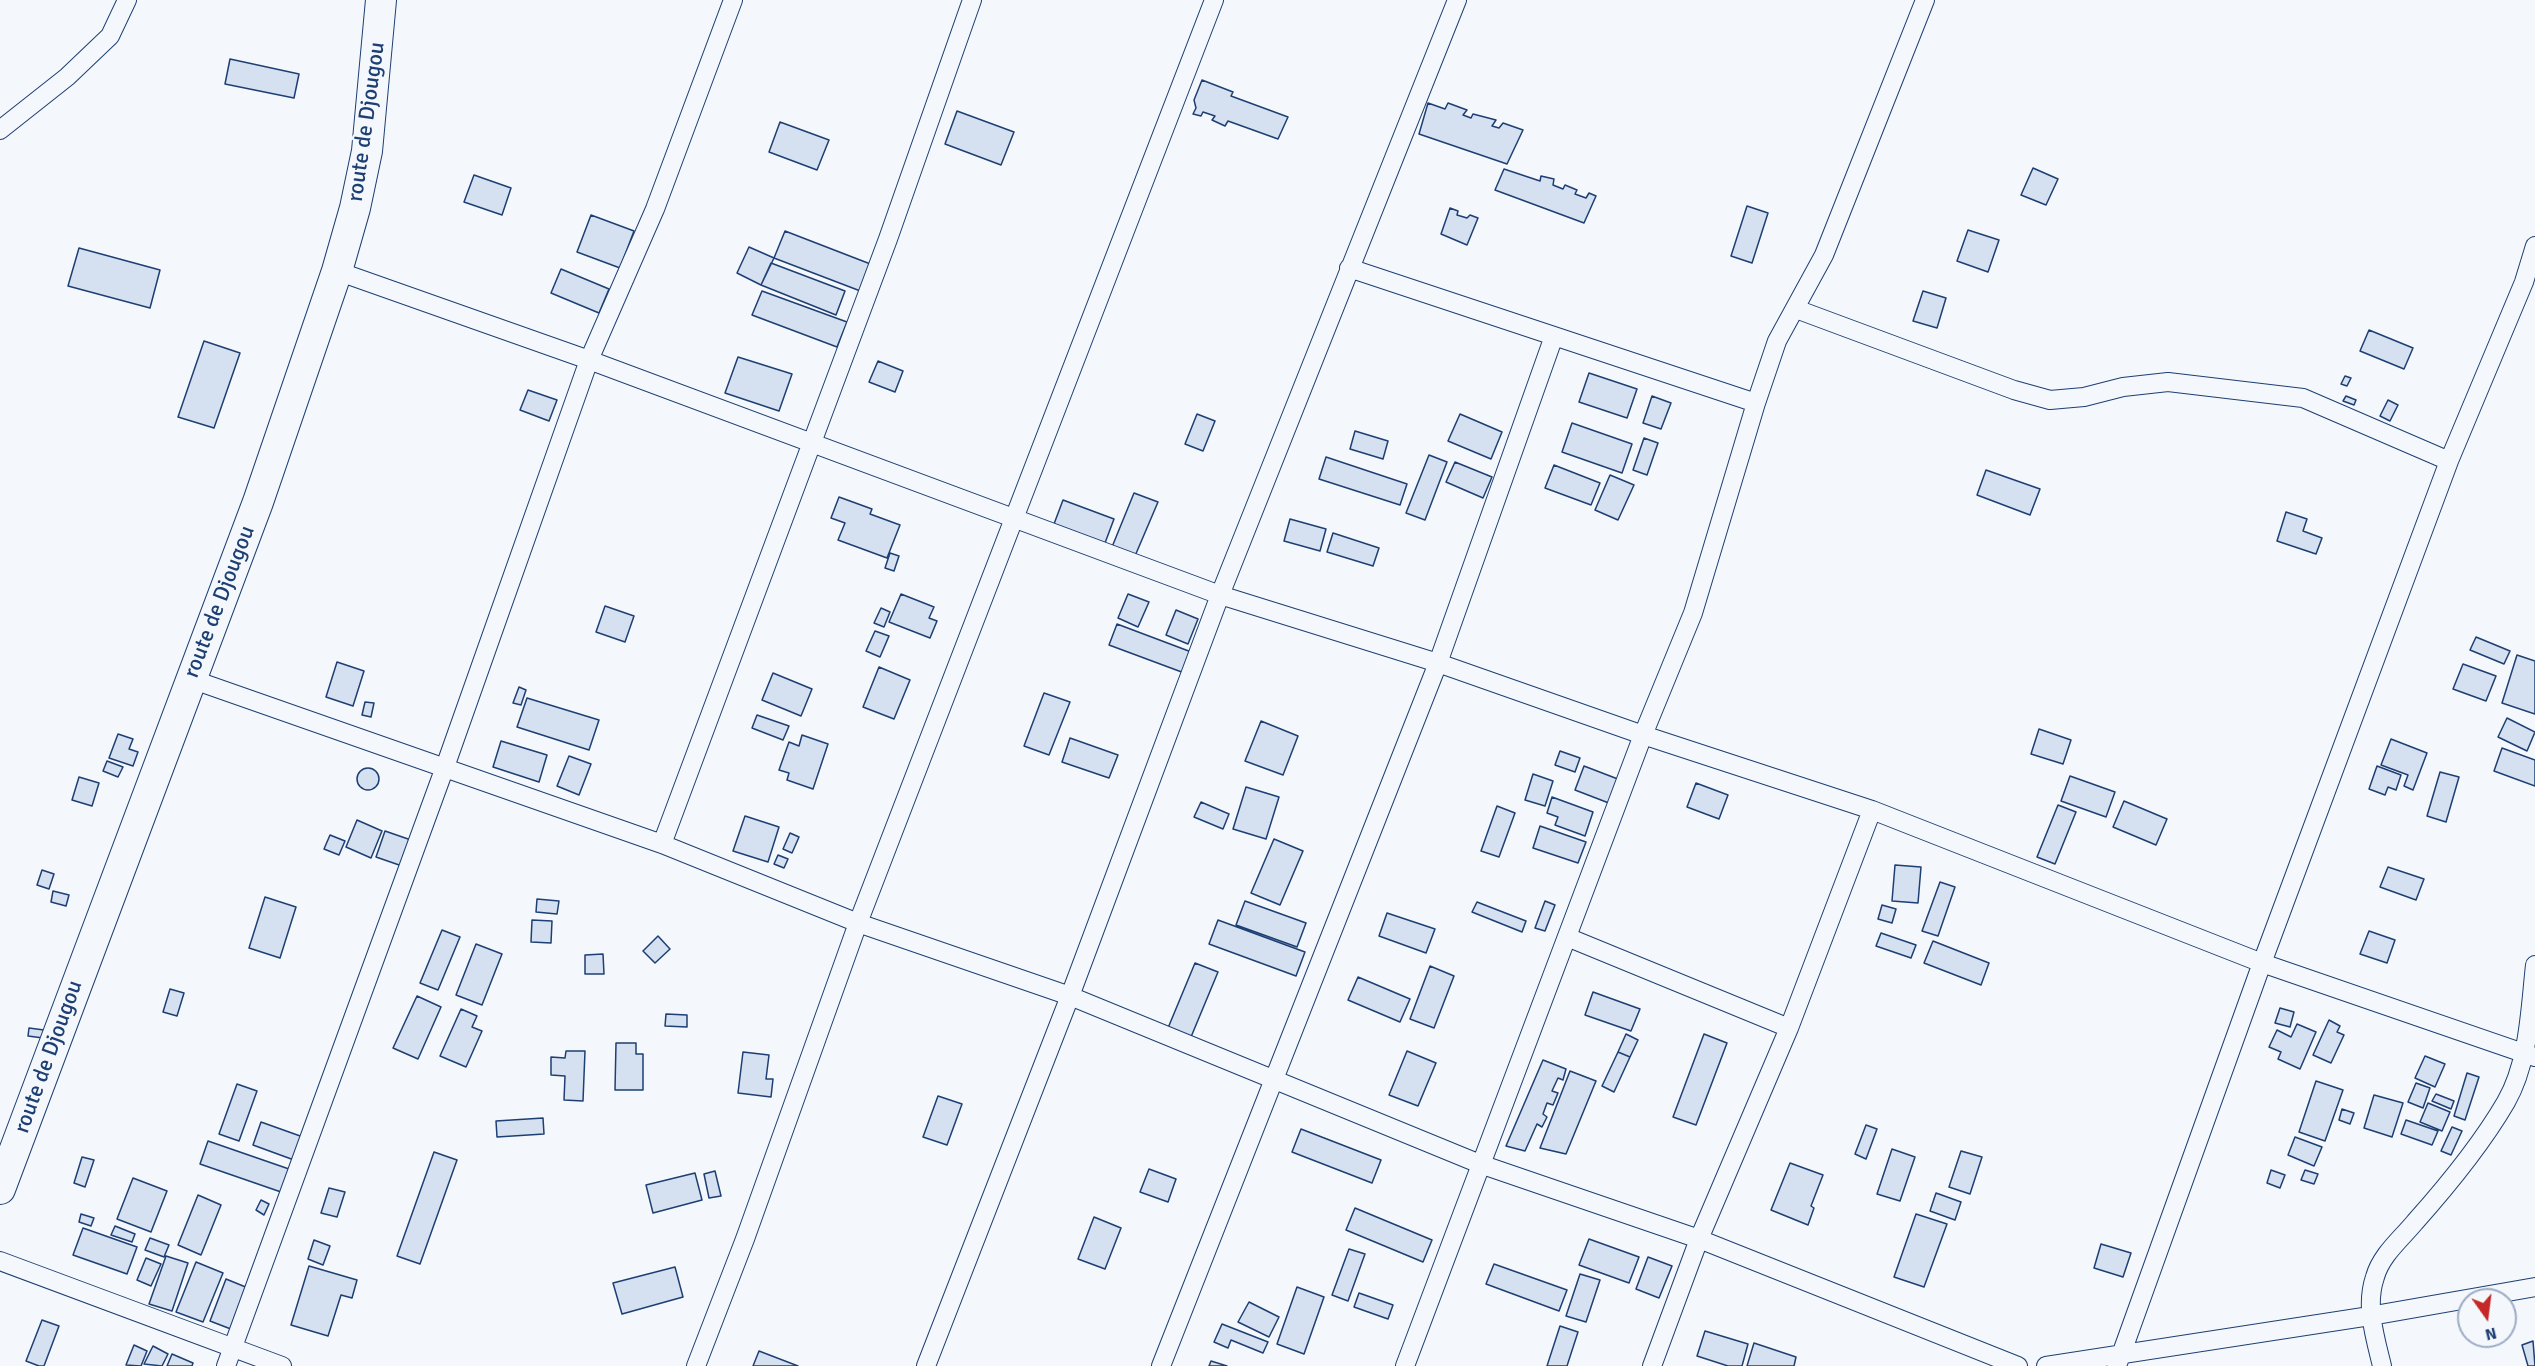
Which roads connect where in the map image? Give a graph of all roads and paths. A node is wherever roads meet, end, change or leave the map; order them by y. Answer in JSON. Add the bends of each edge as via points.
{"nodes":[{"id":1,"x":127,"y":0,"type":"edge"},
{"id":2,"x":381,"y":0,"type":"edge"},
{"id":3,"x":732,"y":0,"type":"edge"},
{"id":4,"x":972,"y":0,"type":"edge"},
{"id":5,"x":1214,"y":0,"type":"edge"},
{"id":6,"x":1457,"y":0,"type":"edge"},
{"id":7,"x":1919,"y":2,"type":"edge"},
{"id":8,"x":0,"y":130,"type":"edge"},
{"id":9,"x":2535,"y":246,"type":"edge"},
{"id":10,"x":1350,"y":268,"type":"junction"},
{"id":11,"x":338,"y":271,"type":"junction"},
{"id":12,"x":1796,"y":309,"type":"junction"},
{"id":13,"x":1554,"y":336,"type":"junction"},
{"id":14,"x":589,"y":360,"type":"junction"},
{"id":15,"x":1756,"y":403,"type":"junction"},
{"id":16,"x":811,"y":442,"type":"junction"},
{"id":17,"x":2449,"y":461,"type":"junction"},
{"id":18,"x":1014,"y":517,"type":"junction"},
{"id":19,"x":1220,"y":595,"type":"junction"},
{"id":20,"x":1438,"y":663,"type":"junction"},
{"id":21,"x":191,"y":679,"type":"junction"},
{"id":22,"x":1643,"y":735,"type":"junction"},
{"id":23,"x":445,"y":767,"type":"junction"},
{"id":24,"x":1872,"y":810,"type":"junction"},
{"id":25,"x":662,"y":844,"type":"junction"},
{"id":26,"x":858,"y":923,"type":"junction"},
{"id":27,"x":1567,"y":937,"type":"junction"},
{"id":28,"x":2262,"y":963,"type":"junction"},
{"id":29,"x":2535,"y":965,"type":"edge"},
{"id":30,"x":1070,"y":996,"type":"junction"},
{"id":31,"x":1789,"y":1028,"type":"junction"},
{"id":32,"x":2530,"y":1054,"type":"edge"},
{"id":33,"x":1274,"y":1078,"type":"junction"},
{"id":34,"x":1480,"y":1164,"type":"junction"},
{"id":35,"x":2,"y":1176,"type":"edge"},
{"id":36,"x":1699,"y":1239,"type":"junction"},
{"id":37,"x":0,"y":1261,"type":"edge"},
{"id":38,"x":2535,"y":1287,"type":"edge"},
{"id":39,"x":2370,"y":1316,"type":"junction"},
{"id":40,"x":235,"y":1347,"type":"junction"},
{"id":41,"x":2120,"y":1359,"type":"edge"},
{"id":42,"x":226,"y":1366,"type":"edge"},
{"id":43,"x":282,"y":1366,"type":"edge"},
{"id":44,"x":696,"y":1366,"type":"edge"},
{"id":45,"x":926,"y":1366,"type":"edge"},
{"id":46,"x":1161,"y":1366,"type":"edge"},
{"id":47,"x":1405,"y":1366,"type":"edge"},
{"id":48,"x":1652,"y":1366,"type":"edge"},
{"id":49,"x":2018,"y":1366,"type":"edge"},
{"id":50,"x":2046,"y":1366,"type":"edge"},
{"id":51,"x":2382,"y":1366,"type":"edge"}],
"edges":[{"from":1,"to":8,"type":"street","via":[[110,36],[67,77]]},
{"from":2,"to":11,"type":"highway","name":"route de Djougou","via":[[367,151]]},
{"from":3,"to":14,"type":"street","via":[[655,209]]},
{"from":4,"to":16,"type":"street"},
{"from":5,"to":18,"type":"street"},
{"from":6,"to":10,"type":"street"},
{"from":7,"to":12,"type":"street","via":[[1824,255]]},
{"from":9,"to":17,"type":"street","via":[[2524,282]]},
{"from":10,"to":13,"type":"street"},
{"from":10,"to":19,"type":"street"},
{"from":11,"to":14,"type":"street"},
{"from":11,"to":21,"type":"highway","name":"route de Djougou","via":[[258,502]]},
{"from":12,"to":15,"type":"street","via":[[1777,342]]},
{"from":12,"to":17,"type":"street","via":[[2050,400],[2168,382],[2303,398]]},
{"from":13,"to":15,"type":"street"},
{"from":13,"to":20,"type":"street"},
{"from":14,"to":16,"type":"street"},
{"from":14,"to":23,"type":"street"},
{"from":15,"to":22,"type":"street","via":[[1693,613]]},
{"from":16,"to":18,"type":"street"},
{"from":16,"to":25,"type":"street"},
{"from":17,"to":28,"type":"street"},
{"from":18,"to":19,"type":"street"},
{"from":18,"to":26,"type":"street"},
{"from":19,"to":20,"type":"street"},
{"from":19,"to":30,"type":"street"},
{"from":20,"to":22,"type":"street"},
{"from":20,"to":33,"type":"street"},
{"from":21,"to":23,"type":"street"},
{"from":21,"to":35,"type":"highway","name":"route de Djougou"},
{"from":22,"to":24,"type":"street"},
{"from":22,"to":27,"type":"street"},
{"from":23,"to":25,"type":"street"},
{"from":23,"to":40,"type":"street"},
{"from":24,"to":28,"type":"street"},
{"from":24,"to":31,"type":"street"},
{"from":25,"to":26,"type":"street"},
{"from":26,"to":30,"type":"street"},
{"from":26,"to":44,"type":"street"},
{"from":27,"to":31,"type":"street"},
{"from":27,"to":34,"type":"street"},
{"from":28,"to":32,"type":"street"},
{"from":28,"to":41,"type":"street"},
{"from":29,"to":32,"type":"street"},
{"from":30,"to":33,"type":"street"},
{"from":30,"to":45,"type":"street"},
{"from":31,"to":36,"type":"street"},
{"from":32,"to":39,"type":"street","via":[[2476,1148],[2384,1257],[2374,1277]]},
{"from":33,"to":34,"type":"street"},
{"from":33,"to":46,"type":"street"},
{"from":34,"to":36,"type":"street"},
{"from":34,"to":47,"type":"street"},
{"from":36,"to":48,"type":"street"},
{"from":36,"to":49,"type":"street"},
{"from":37,"to":40,"type":"street"},
{"from":38,"to":39,"type":"street"},
{"from":39,"to":41,"type":"street"},
{"from":39,"to":51,"type":"street"},
{"from":40,"to":42,"type":"street"},
{"from":40,"to":43,"type":"street"},
{"from":41,"to":50,"type":"street"}]}
